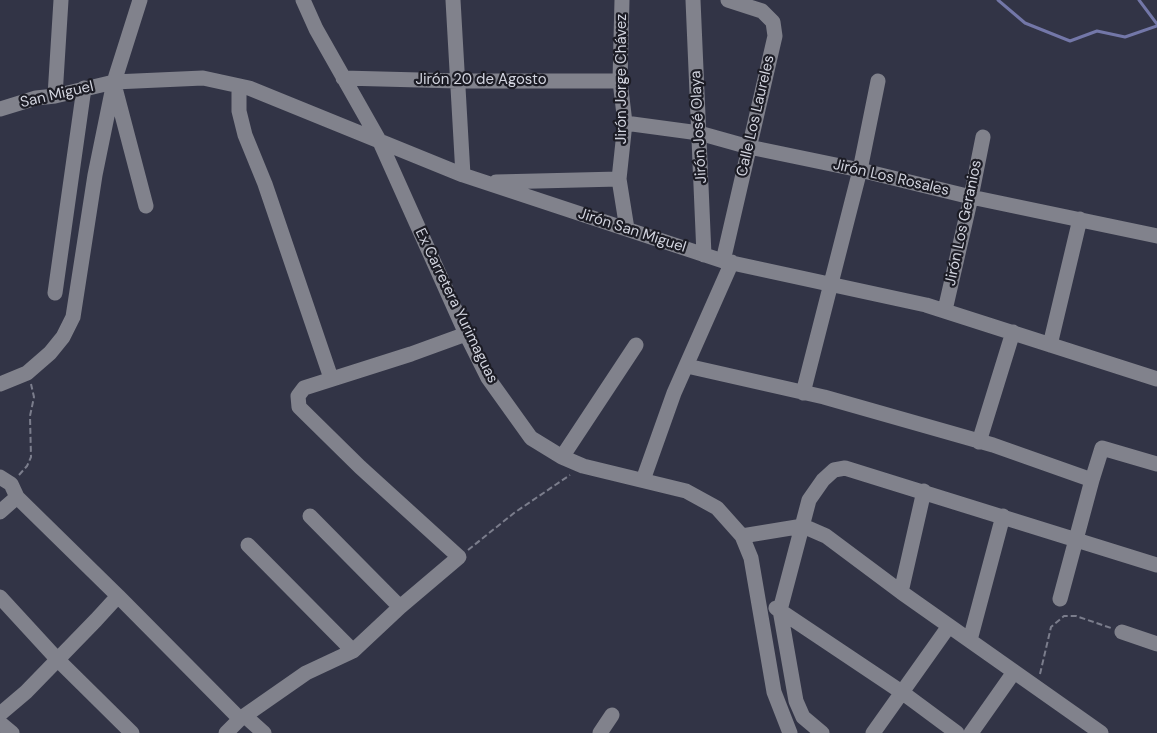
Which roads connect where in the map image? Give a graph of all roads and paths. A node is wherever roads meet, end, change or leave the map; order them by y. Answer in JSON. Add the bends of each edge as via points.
{"nodes":[{"id":1,"x":61,"y":0,"type":"edge"},
{"id":2,"x":140,"y":0,"type":"edge"},
{"id":3,"x":303,"y":0,"type":"edge"},
{"id":4,"x":453,"y":0,"type":"edge"},
{"id":5,"x":622,"y":0,"type":"edge"},
{"id":6,"x":693,"y":0,"type":"edge"},
{"id":7,"x":728,"y":0,"type":"edge"},
{"id":8,"x":343,"y":78,"type":"junction"},
{"id":9,"x":458,"y":81,"type":"junction"},
{"id":10,"x":620,"y":81,"type":"junction"},
{"id":11,"x":878,"y":81,"type":"dead end"},
{"id":12,"x":114,"y":82,"type":"junction"},
{"id":13,"x":239,"y":86,"type":"junction"},
{"id":14,"x":84,"y":88,"type":"junction"},
{"id":15,"x":55,"y":96,"type":"junction"},
{"id":16,"x":0,"y":109,"type":"edge"},
{"id":17,"x":625,"y":123,"type":"junction"},
{"id":18,"x":699,"y":133,"type":"junction"},
{"id":19,"x":982,"y":137,"type":"dead end"},
{"id":20,"x":380,"y":142,"type":"junction"},
{"id":21,"x":749,"y":147,"type":"junction"},
{"id":22,"x":860,"y":170,"type":"junction"},
{"id":23,"x":463,"y":175,"type":"junction"},
{"id":24,"x":619,"y":179,"type":"junction"},
{"id":25,"x":484,"y":182,"type":"junction"},
{"id":26,"x":971,"y":197,"type":"junction"},
{"id":27,"x":146,"y":206,"type":"dead end"},
{"id":28,"x":1080,"y":219,"type":"junction"},
{"id":29,"x":627,"y":229,"type":"junction"},
{"id":30,"x":1157,"y":236,"type":"edge"},
{"id":31,"x":704,"y":255,"type":"junction"},
{"id":32,"x":728,"y":261,"type":"junction"},
{"id":33,"x":831,"y":285,"type":"junction"},
{"id":34,"x":55,"y":293,"type":"dead end"},
{"id":35,"x":945,"y":310,"type":"junction"},
{"id":36,"x":1013,"y":332,"type":"junction"},
{"id":37,"x":466,"y":334,"type":"junction"},
{"id":38,"x":636,"y":345,"type":"dead end"},
{"id":39,"x":1050,"y":345,"type":"junction"},
{"id":40,"x":687,"y":366,"type":"junction"},
{"id":41,"x":27,"y":373,"type":"junction"},
{"id":42,"x":332,"y":378,"type":"junction"},
{"id":43,"x":1157,"y":379,"type":"edge"},
{"id":44,"x":0,"y":384,"type":"edge"},
{"id":45,"x":803,"y":393,"type":"junction"},
{"id":46,"x":979,"y":442,"type":"junction"},
{"id":47,"x":562,"y":457,"type":"junction"},
{"id":48,"x":1157,"y":464,"type":"edge"},
{"id":49,"x":583,"y":466,"type":"junction"},
{"id":50,"x":643,"y":480,"type":"junction"},
{"id":51,"x":1092,"y":480,"type":"junction"},
{"id":52,"x":9,"y":486,"type":"edge"},
{"id":53,"x":924,"y":491,"type":"junction"},
{"id":54,"x":0,"y":513,"type":"edge"},
{"id":55,"x":310,"y":516,"type":"dead end"},
{"id":56,"x":1002,"y":516,"type":"junction"},
{"id":57,"x":802,"y":525,"type":"junction"},
{"id":58,"x":742,"y":536,"type":"junction"},
{"id":59,"x":1075,"y":538,"type":"junction"},
{"id":60,"x":248,"y":545,"type":"dead end"},
{"id":61,"x":459,"y":557,"type":"junction"},
{"id":62,"x":1157,"y":564,"type":"edge"},
{"id":63,"x":901,"y":592,"type":"junction"},
{"id":64,"x":118,"y":596,"type":"junction"},
{"id":65,"x":0,"y":597,"type":"edge"},
{"id":66,"x":1060,"y":599,"type":"dead end"},
{"id":67,"x":759,"y":601,"type":"junction"},
{"id":68,"x":400,"y":608,"type":"junction"},
{"id":69,"x":780,"y":610,"type":"junction"},
{"id":70,"x":949,"y":626,"type":"junction"},
{"id":71,"x":1122,"y":632,"type":"joint"},
{"id":72,"x":970,"y":640,"type":"junction"},
{"id":73,"x":1157,"y":644,"type":"edge"},
{"id":74,"x":353,"y":651,"type":"junction"},
{"id":75,"x":57,"y":659,"type":"junction"},
{"id":76,"x":1014,"y":672,"type":"junction"},
{"id":77,"x":1032,"y":685,"type":"junction"},
{"id":78,"x":903,"y":693,"type":"junction"},
{"id":79,"x":0,"y":714,"type":"edge"},
{"id":80,"x":612,"y":715,"type":"dead end"},
{"id":81,"x":243,"y":718,"type":"junction"},
{"id":82,"x":0,"y":723,"type":"edge"},
{"id":83,"x":12,"y":733,"type":"edge"},
{"id":84,"x":132,"y":733,"type":"edge"},
{"id":85,"x":226,"y":733,"type":"edge"},
{"id":86,"x":264,"y":733,"type":"edge"},
{"id":87,"x":600,"y":733,"type":"edge"},
{"id":88,"x":790,"y":733,"type":"edge"},
{"id":89,"x":822,"y":733,"type":"edge"},
{"id":90,"x":873,"y":733,"type":"edge"},
{"id":91,"x":957,"y":733,"type":"edge"},
{"id":92,"x":971,"y":733,"type":"edge"},
{"id":93,"x":1101,"y":733,"type":"edge"}],
"edges":[{"from":1,"to":15,"type":"street"},
{"from":2,"to":12,"type":"street"},
{"from":3,"to":8,"type":"street","name":"Ex Carretera Yurimaguas"},
{"from":4,"to":9,"type":"street"},
{"from":5,"to":10,"type":"street","name":"Jirón Jorge Chávez"},
{"from":6,"to":18,"type":"street","name":"Jirón José Olaya"},
{"from":7,"to":21,"type":"street","name":"Calle Los Laureles","via":[[762,10],[773,22],[775,36]]},
{"from":8,"to":9,"type":"street","name":"Jirón 20 de Agosto"},
{"from":8,"to":20,"type":"street","name":"Ex Carretera Yurimaguas"},
{"from":9,"to":10,"type":"street","name":"Jirón 20 de Agosto"},
{"from":9,"to":23,"type":"street"},
{"from":10,"to":17,"type":"street","name":"Jirón Jorge Chávez"},
{"from":11,"to":22,"type":"street"},
{"from":12,"to":13,"type":"street","name":"Jirón San Miguel","via":[[203,78]]},
{"from":12,"to":14,"type":"street","name":"San Miguel"},
{"from":12,"to":27,"type":"street"},
{"from":12,"to":41,"type":"street","via":[[73,317],[50,353]]},
{"from":13,"to":20,"type":"street","name":"Jirón San Miguel"},
{"from":13,"to":42,"type":"street","via":[[239,111],[245,135]]},
{"from":14,"to":15,"type":"street","name":"San Miguel"},
{"from":14,"to":34,"type":"street"},
{"from":15,"to":16,"type":"street","name":"San Miguel"},
{"from":17,"to":18,"type":"street","name":"Jirón Los Rosales"},
{"from":17,"to":24,"type":"street","name":"Jirón Jorge Chávez"},
{"from":18,"to":21,"type":"street","name":"Jirón Los Rosales"},
{"from":18,"to":31,"type":"street","name":"Jirón José Olaya"},
{"from":19,"to":26,"type":"street","name":"Jirón Los Geranios"},
{"from":20,"to":23,"type":"street","name":"Jirón San Miguel"},
{"from":20,"to":37,"type":"street","name":"Ex Carretera Yurimaguas"},
{"from":21,"to":22,"type":"street","name":"Jirón Los Rosales"},
{"from":21,"to":32,"type":"street","name":"Calle Los Laureles"},
{"from":22,"to":26,"type":"street","name":"Jirón Los Rosales"},
{"from":22,"to":33,"type":"street"},
{"from":23,"to":25,"type":"street","name":"Jirón San Miguel"},
{"from":24,"to":25,"type":"street"},
{"from":24,"to":29,"type":"street","name":"Jirón Jorge Chávez"},
{"from":25,"to":29,"type":"street","name":"Jirón San Miguel"},
{"from":26,"to":28,"type":"street","name":"Jirón Los Rosales"},
{"from":26,"to":35,"type":"street","name":"Jirón Los Geranios"},
{"from":28,"to":30,"type":"street","name":"Jirón Los Rosales"},
{"from":28,"to":39,"type":"street"},
{"from":29,"to":31,"type":"street","name":"Jirón San Miguel"},
{"from":31,"to":32,"type":"street","name":"Jirón San Miguel"},
{"from":32,"to":33,"type":"street","name":"Jirón San Miguel"},
{"from":32,"to":40,"type":"street","name":"Calle Los Laureles"},
{"from":33,"to":35,"type":"street","name":"Jirón San Miguel"},
{"from":33,"to":45,"type":"street"},
{"from":35,"to":36,"type":"street","name":"Jirón San Miguel"},
{"from":36,"to":39,"type":"street","name":"Jirón San Miguel"},
{"from":36,"to":46,"type":"street"},
{"from":37,"to":42,"type":"street"},
{"from":37,"to":47,"type":"street","name":"Ex Carretera Yurimaguas","via":[[488,378],[531,438]]},
{"from":38,"to":47,"type":"street"},
{"from":39,"to":43,"type":"street","name":"Jirón San Miguel"},
{"from":40,"to":45,"type":"street"},
{"from":40,"to":50,"type":"street","name":"Calle Los Laureles"},
{"from":41,"to":44,"type":"street"},
{"from":41,"to":52,"type":"path","via":[[34,397],[30,416],[31,456]]},
{"from":42,"to":61,"type":"street","via":[[304,388],[298,396],[299,407]]},
{"from":45,"to":46,"type":"street"},
{"from":46,"to":51,"type":"street"},
{"from":47,"to":49,"type":"street","name":"Ex Carretera Yurimaguas"},
{"from":48,"to":51,"type":"street","via":[[1102,448]]},
{"from":49,"to":50,"type":"street","name":"Ex Carretera Yurimaguas"},
{"from":49,"to":61,"type":"path"},
{"from":50,"to":58,"type":"street","name":"Ex Carretera Yurimaguas","via":[[686,491],[717,508]]},
{"from":51,"to":59,"type":"street"},
{"from":52,"to":54,"type":"street"},
{"from":52,"to":64,"type":"street"},
{"from":53,"to":56,"type":"street"},
{"from":53,"to":57,"type":"street","via":[[845,468],[834,470],[809,500]]},
{"from":53,"to":63,"type":"street"},
{"from":55,"to":68,"type":"street"},
{"from":56,"to":59,"type":"street"},
{"from":56,"to":72,"type":"street"},
{"from":57,"to":58,"type":"street"},
{"from":57,"to":63,"type":"street","via":[[826,536]]},
{"from":57,"to":69,"type":"street"},
{"from":58,"to":67,"type":"street","name":"Ex Carretera Yurimaguas","via":[[751,558]]},
{"from":59,"to":62,"type":"street"},
{"from":59,"to":66,"type":"street"},
{"from":60,"to":74,"type":"street"},
{"from":61,"to":68,"type":"street"},
{"from":63,"to":70,"type":"street"},
{"from":64,"to":75,"type":"street"},
{"from":64,"to":81,"type":"street"},
{"from":65,"to":75,"type":"street"},
{"from":67,"to":69,"type":"street"},
{"from":67,"to":88,"type":"street","name":"Ex Carretera Yurimaguas","via":[[774,692]]},
{"from":68,"to":74,"type":"street"},
{"from":69,"to":78,"type":"street"},
{"from":69,"to":89,"type":"street","via":[[796,701],[803,717]]},
{"from":70,"to":72,"type":"street"},
{"from":70,"to":78,"type":"street"},
{"from":71,"to":73,"type":"street"},
{"from":71,"to":77,"type":"path","via":[[1076,616],[1064,616],[1051,627],[1044,664]]},
{"from":72,"to":76,"type":"street"},
{"from":74,"to":81,"type":"street","via":[[306,673]]},
{"from":75,"to":79,"type":"street"},
{"from":75,"to":84,"type":"street"},
{"from":76,"to":77,"type":"street"},
{"from":76,"to":92,"type":"street"},
{"from":77,"to":93,"type":"street"},
{"from":78,"to":90,"type":"street"},
{"from":78,"to":91,"type":"street"},
{"from":80,"to":87,"type":"street"},
{"from":81,"to":85,"type":"street"},
{"from":81,"to":86,"type":"street"},
{"from":82,"to":83,"type":"street"}]}
